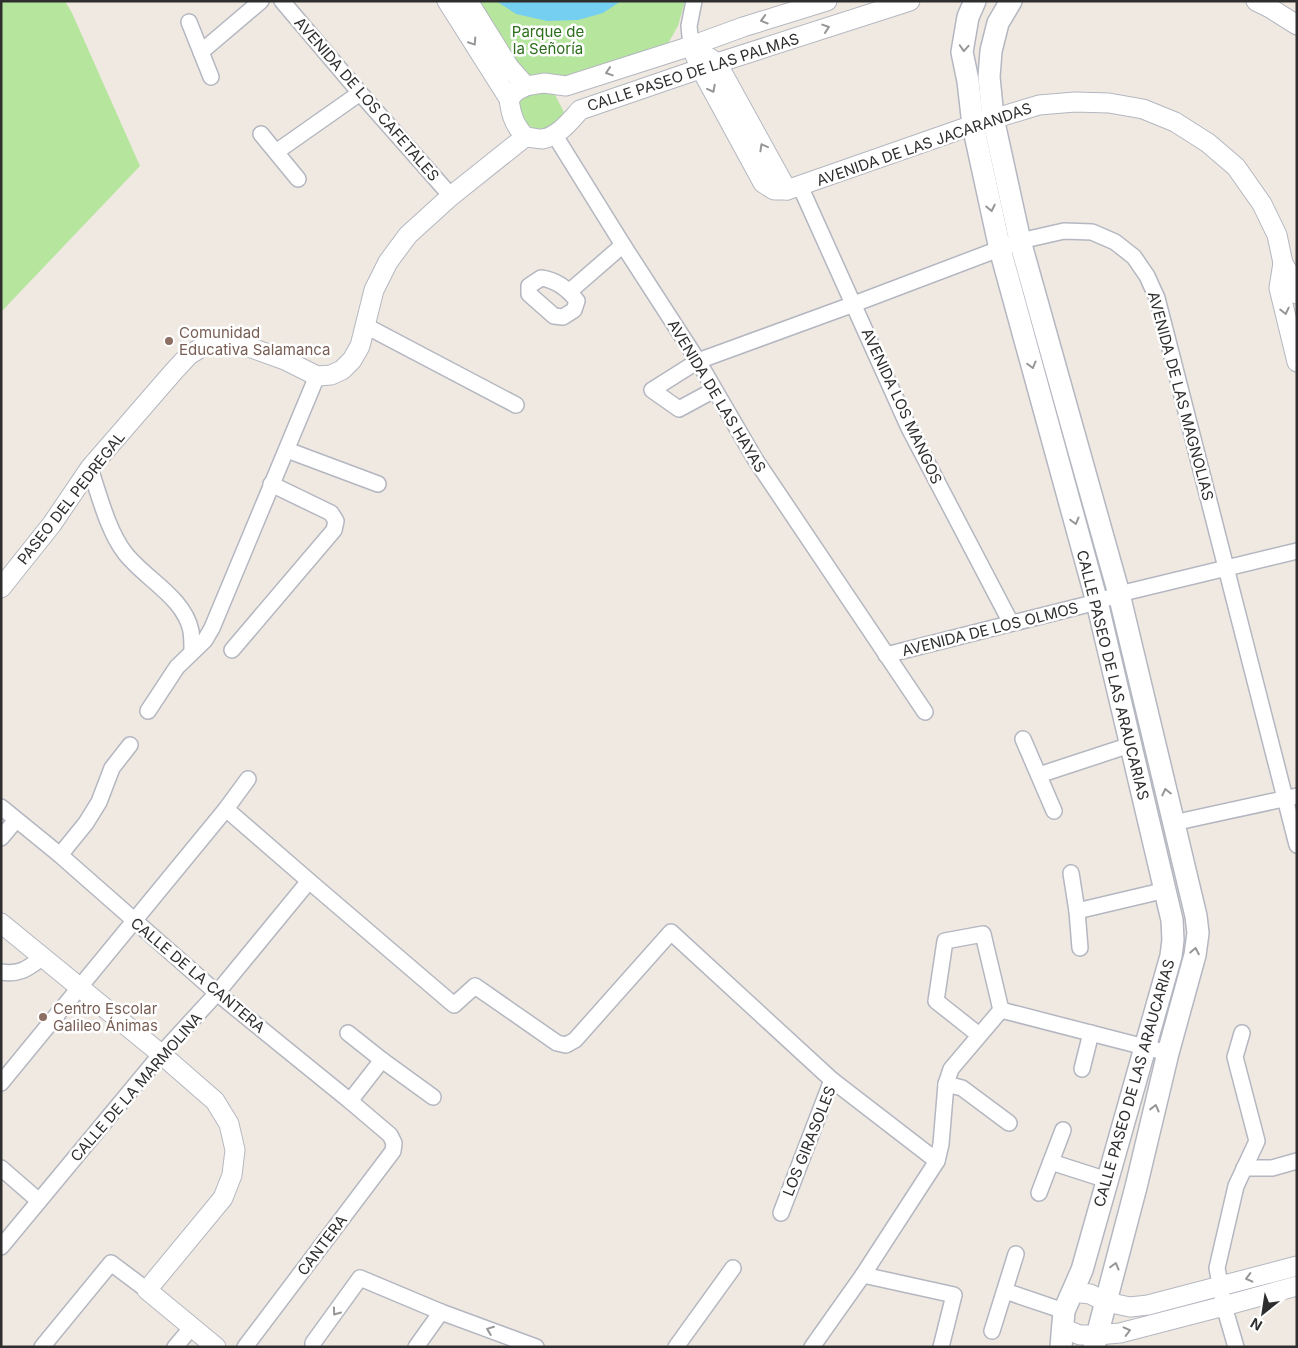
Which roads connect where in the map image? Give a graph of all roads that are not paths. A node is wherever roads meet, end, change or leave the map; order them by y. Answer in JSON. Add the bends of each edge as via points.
{"nodes":[{"id":1,"x":261,"y":1,"type":"edge"},
{"id":2,"x":282,"y":1,"type":"edge"},
{"id":3,"x":447,"y":1,"type":"edge"},
{"id":4,"x":468,"y":1,"type":"edge"},
{"id":5,"x":694,"y":1,"type":"edge"},
{"id":6,"x":827,"y":1,"type":"edge"},
{"id":7,"x":910,"y":1,"type":"edge"},
{"id":8,"x":975,"y":1,"type":"edge"},
{"id":9,"x":1011,"y":1,"type":"edge"},
{"id":10,"x":1256,"y":1,"type":"edge"},
{"id":11,"x":189,"y":22,"type":"dead end"},
{"id":12,"x":1297,"y":25,"type":"edge"},
{"id":13,"x":691,"y":46,"type":"junction"},
{"id":14,"x":201,"y":52,"type":"junction"},
{"id":15,"x":709,"y":66,"type":"junction"},
{"id":16,"x":211,"y":77,"type":"dead end"},
{"id":17,"x":526,"y":86,"type":"junction"},
{"id":18,"x":360,"y":93,"type":"junction"},
{"id":19,"x":509,"y":99,"type":"junction"},
{"id":20,"x":993,"y":118,"type":"junction"},
{"id":21,"x":973,"y":125,"type":"junction"},
{"id":22,"x":261,"y":134,"type":"dead end"},
{"id":23,"x":554,"y":134,"type":"junction"},
{"id":24,"x":525,"y":137,"type":"junction"},
{"id":25,"x":276,"y":152,"type":"junction"},
{"id":26,"x":298,"y":179,"type":"dead end"},
{"id":27,"x":794,"y":188,"type":"junction"},
{"id":28,"x":451,"y":196,"type":"junction"},
{"id":29,"x":1020,"y":241,"type":"junction"},
{"id":30,"x":623,"y":245,"type":"junction"},
{"id":31,"x":1000,"y":249,"type":"junction"},
{"id":32,"x":1283,"y":263,"type":"junction"},
{"id":33,"x":570,"y":291,"type":"dead end"},
{"id":34,"x":1297,"y":294,"type":"edge"},
{"id":35,"x":854,"y":304,"type":"junction"},
{"id":36,"x":366,"y":326,"type":"junction"},
{"id":37,"x":698,"y":361,"type":"junction"},
{"id":38,"x":1297,"y":362,"type":"edge"},
{"id":39,"x":317,"y":376,"type":"junction"},
{"id":40,"x":714,"y":390,"type":"junction"},
{"id":41,"x":516,"y":405,"type":"dead end"},
{"id":42,"x":287,"y":450,"type":"junction"},
{"id":43,"x":90,"y":468,"type":"junction"},
{"id":44,"x":271,"y":484,"type":"junction"},
{"id":45,"x":378,"y":484,"type":"dead end"},
{"id":46,"x":1297,"y":551,"type":"edge"},
{"id":47,"x":1225,"y":568,"type":"junction"},
{"id":48,"x":1,"y":588,"type":"edge"},
{"id":49,"x":1119,"y":594,"type":"junction"},
{"id":50,"x":1097,"y":602,"type":"junction"},
{"id":51,"x":1010,"y":623,"type":"junction"},
{"id":52,"x":232,"y":650,"type":"dead end"},
{"id":53,"x":192,"y":651,"type":"junction"},
{"id":54,"x":886,"y":655,"type":"junction"},
{"id":55,"x":148,"y":711,"type":"dead end"},
{"id":56,"x":925,"y":712,"type":"dead end"},
{"id":57,"x":1023,"y":739,"type":"dead end"},
{"id":58,"x":130,"y":745,"type":"dead end"},
{"id":59,"x":1130,"y":745,"type":"junction"},
{"id":60,"x":1039,"y":775,"type":"junction"},
{"id":61,"x":248,"y":779,"type":"dead end"},
{"id":62,"x":1291,"y":798,"type":"edge"},
{"id":63,"x":1,"y":807,"type":"edge"},
{"id":64,"x":226,"y":809,"type":"junction"},
{"id":65,"x":1054,"y":811,"type":"dead end"},
{"id":66,"x":16,"y":820,"type":"junction"},
{"id":67,"x":1173,"y":823,"type":"junction"},
{"id":68,"x":1,"y":838,"type":"edge"},
{"id":69,"x":1297,"y":845,"type":"edge"},
{"id":70,"x":60,"y":855,"type":"junction"},
{"id":71,"x":1071,"y":873,"type":"dead end"},
{"id":72,"x":309,"y":882,"type":"junction"},
{"id":73,"x":1166,"y":890,"type":"junction"},
{"id":74,"x":1077,"y":911,"type":"junction"},
{"id":75,"x":134,"y":921,"type":"junction"},
{"id":76,"x":1,"y":923,"type":"edge"},
{"id":77,"x":1080,"y":948,"type":"dead end"},
{"id":78,"x":43,"y":957,"type":"junction"},
{"id":79,"x":1,"y":972,"type":"edge"},
{"id":80,"x":80,"y":987,"type":"junction"},
{"id":81,"x":217,"y":993,"type":"junction"},
{"id":82,"x":1001,"y":1010,"type":"junction"},
{"id":83,"x":348,"y":1033,"type":"dead end"},
{"id":84,"x":1091,"y":1033,"type":"junction"},
{"id":85,"x":1242,"y":1033,"type":"dead end"},
{"id":86,"x":979,"y":1036,"type":"junction"},
{"id":87,"x":1145,"y":1046,"type":"junction"},
{"id":88,"x":1168,"y":1053,"type":"junction"},
{"id":89,"x":162,"y":1054,"type":"junction"},
{"id":90,"x":382,"y":1060,"type":"junction"},
{"id":91,"x":1082,"y":1069,"type":"dead end"},
{"id":92,"x":832,"y":1080,"type":"junction"},
{"id":93,"x":1,"y":1083,"type":"edge"},
{"id":94,"x":946,"y":1084,"type":"junction"},
{"id":95,"x":433,"y":1098,"type":"dead end"},
{"id":96,"x":350,"y":1101,"type":"junction"},
{"id":97,"x":1009,"y":1123,"type":"dead end"},
{"id":98,"x":1063,"y":1130,"type":"dead end"},
{"id":99,"x":394,"y":1142,"type":"joint"},
{"id":100,"x":937,"y":1161,"type":"junction"},
{"id":101,"x":1297,"y":1161,"type":"edge"},
{"id":102,"x":1050,"y":1162,"type":"junction"},
{"id":103,"x":1,"y":1168,"type":"edge"},
{"id":104,"x":1244,"y":1168,"type":"junction"},
{"id":105,"x":1107,"y":1180,"type":"junction"},
{"id":106,"x":1039,"y":1194,"type":"dead end"},
{"id":107,"x":39,"y":1201,"type":"junction"},
{"id":108,"x":780,"y":1213,"type":"dead end"},
{"id":109,"x":1,"y":1248,"type":"edge"},
{"id":110,"x":1016,"y":1254,"type":"dead end"},
{"id":111,"x":1297,"y":1266,"type":"edge"},
{"id":112,"x":733,"y":1268,"type":"dead end"},
{"id":113,"x":863,"y":1276,"type":"junction"},
{"id":114,"x":1220,"y":1286,"type":"junction"},
{"id":115,"x":1297,"y":1286,"type":"edge"},
{"id":116,"x":147,"y":1290,"type":"junction"},
{"id":117,"x":1005,"y":1290,"type":"junction"},
{"id":118,"x":1106,"y":1302,"type":"junction"},
{"id":119,"x":1224,"y":1306,"type":"junction"},
{"id":120,"x":441,"y":1312,"type":"junction"},
{"id":121,"x":1065,"y":1319,"type":"edge"},
{"id":122,"x":192,"y":1327,"type":"junction"},
{"id":123,"x":992,"y":1331,"type":"dead end"},
{"id":124,"x":1096,"y":1341,"type":"edge"},
{"id":125,"x":530,"y":1346,"type":"edge"},
{"id":126,"x":42,"y":1347,"type":"edge"},
{"id":127,"x":175,"y":1347,"type":"edge"},
{"id":128,"x":216,"y":1347,"type":"edge"},
{"id":129,"x":245,"y":1347,"type":"edge"},
{"id":130,"x":313,"y":1347,"type":"edge"},
{"id":131,"x":416,"y":1347,"type":"edge"},
{"id":132,"x":676,"y":1347,"type":"edge"},
{"id":133,"x":812,"y":1347,"type":"edge"},
{"id":134,"x":941,"y":1347,"type":"edge"},
{"id":135,"x":1236,"y":1347,"type":"edge"}],
"edges":[{"from":1,"to":14,"type":"street"},
{"from":2,"to":18,"type":"street","name":"AVENIDA DE LOS CAFETALES"},
{"from":3,"to":19,"type":"street","one_way":true},
{"from":4,"to":17,"type":"street","via":[[509,67]]},
{"from":5,"to":13,"type":"street","via":[[689,26]]},
{"from":6,"to":13,"type":"street","name":"CALLE PASEO DE LAS PALMAS","one_way":true,"via":[[743,26]]},
{"from":15,"to":7,"type":"street","name":"CALLE PASEO DE LAS PALMAS","one_way":true},
{"from":8,"to":21,"type":"main road","name":"CALLE PASEO DE LAS ARAUCARIAS","one_way":true,"via":[[968,17],[962,52]]},
{"from":9,"to":20,"type":"main road","name":"CALLE PASEO DE LAS ARAUCARIAS","via":[[998,23],[991,51],[989,77]]},
{"from":10,"to":12,"type":"street"},
{"from":11,"to":14,"type":"street"},
{"from":13,"to":15,"type":"street"},
{"from":13,"to":17,"type":"street","name":"CALLE PASEO DE LAS PALMAS","one_way":true,"via":[[566,86],[544,83]]},
{"from":14,"to":16,"type":"street"},
{"from":15,"to":23,"type":"street","name":"CALLE PASEO DE LAS PALMAS","via":[[580,110]]},
{"from":15,"to":27,"type":"street","via":[[763,183],[774,190]]},
{"from":17,"to":19,"type":"street"},
{"from":18,"to":25,"type":"street"},
{"from":18,"to":28,"type":"street","name":"AVENIDA DE LOS CAFETALES"},
{"from":19,"to":24,"type":"street","via":[[511,113]]},
{"from":20,"to":21,"type":"street","name":"AVENIDA DE LAS JACARANDAS"},
{"from":20,"to":29,"type":"main road","name":"CALLE PASEO DE LAS ARAUCARIAS"},
{"from":20,"to":32,"type":"street","name":"AVENIDA DE LAS JACARANDAS","via":[[1039,105],[1092,102],[1143,109],[1175,122],[1208,143],[1236,167],[1262,204],[1277,236]]},
{"from":21,"to":27,"type":"street","name":"AVENIDA DE LAS JACARANDAS"},
{"from":21,"to":31,"type":"main road","name":"CALLE PASEO DE LAS ARAUCARIAS","one_way":true},
{"from":22,"to":25,"type":"street"},
{"from":23,"to":24,"type":"street","via":[[541,139]]},
{"from":23,"to":30,"type":"street","name":"AVENIDA DE LAS HAYAS"},
{"from":24,"to":28,"type":"street"},
{"from":25,"to":26,"type":"street"},
{"from":27,"to":35,"type":"street","name":"AVENIDA LOS MANGOS"},
{"from":28,"to":36,"type":"street","via":[[408,235],[388,262],[374,290]]},
{"from":29,"to":31,"type":"street","name":"AVENIDA DE LAS MAGNOLIAS"},
{"from":29,"to":47,"type":"street","name":"AVENIDA DE LAS MAGNOLIAS","via":[[1064,231],[1092,232],[1115,242],[1134,256],[1147,276],[1157,298]]},
{"from":29,"to":49,"type":"main road","name":"CALLE PASEO DE LAS ARAUCARIAS"},
{"from":30,"to":33,"type":"street"},
{"from":30,"to":37,"type":"street","name":"AVENIDA DE LAS HAYAS"},
{"from":31,"to":35,"type":"street","name":"AVENIDA DE LAS MAGNOLIAS"},
{"from":31,"to":50,"type":"main road","name":"CALLE PASEO DE LAS ARAUCARIAS","one_way":true},
{"from":32,"to":34,"type":"street","name":"AVENIDA DE LAS JACARANDAS"},
{"from":32,"to":38,"type":"street","name":"AVENIDA DE LAS JACARANDAS","one_way":true,"via":[[1279,288]]},
{"from":35,"to":37,"type":"street","name":"AVENIDA DE LAS MAGNOLIAS"},
{"from":35,"to":51,"type":"street","name":"AVENIDA LOS MANGOS","via":[[909,428]]},
{"from":36,"to":39,"type":"street","via":[[352,360],[342,370]]},
{"from":36,"to":41,"type":"street"},
{"from":37,"to":40,"type":"street","name":"AVENIDA DE LAS HAYAS"},
{"from":37,"to":40,"type":"street","name":"AVENIDA DE LAS MAGNOLIAS","via":[[652,390],[679,409]]},
{"from":39,"to":42,"type":"street"},
{"from":39,"to":43,"type":"street","name":"PASEO DEL PEDREGAL","via":[[285,360],[229,340],[207,344],[189,355]]},
{"from":40,"to":54,"type":"street","name":"AVENIDA DE LAS HAYAS","via":[[755,459]]},
{"from":42,"to":44,"type":"street"},
{"from":42,"to":45,"type":"street"},
{"from":43,"to":48,"type":"street","name":"PASEO DEL PEDREGAL","via":[[52,524]]},
{"from":43,"to":53,"type":"street","via":[[114,537],[138,568],[169,595],[184,614],[191,630]]},
{"from":44,"to":52,"type":"street","via":[[331,513],[336,521],[334,530]]},
{"from":44,"to":53,"type":"street","via":[[212,628],[205,640]]},
{"from":46,"to":47,"type":"street","name":"AVENIDA DE LOS OLMOS"},
{"from":47,"to":49,"type":"street","name":"AVENIDA DE LOS OLMOS"},
{"from":47,"to":62,"type":"street","name":"AVENIDA DE LAS MAGNOLIAS"},
{"from":49,"to":50,"type":"street","name":"AVENIDA DE LOS OLMOS"},
{"from":67,"to":49,"type":"main road","name":"CALLE PASEO DE LAS ARAUCARIAS","one_way":true},
{"from":50,"to":51,"type":"street","name":"AVENIDA DE LOS OLMOS"},
{"from":50,"to":59,"type":"main road","name":"CALLE PASEO DE LAS ARAUCARIAS"},
{"from":51,"to":54,"type":"street","name":"AVENIDA DE LOS OLMOS"},
{"from":53,"to":55,"type":"street","via":[[177,667]]},
{"from":54,"to":56,"type":"street","name":"AVENIDA DE LAS HAYAS"},
{"from":57,"to":60,"type":"street"},
{"from":58,"to":70,"type":"street","via":[[112,768],[99,802],[86,823]]},
{"from":59,"to":60,"type":"street"},
{"from":59,"to":73,"type":"main road","name":"CALLE PASEO DE LAS ARAUCARIAS"},
{"from":60,"to":65,"type":"street"},
{"from":61,"to":64,"type":"street"},
{"from":62,"to":67,"type":"street"},
{"from":62,"to":69,"type":"street","name":"AVENIDA DE LAS MAGNOLIAS"},
{"from":63,"to":66,"type":"street","name":"CALLE DE LA CANTERA"},
{"from":64,"to":72,"type":"street"},
{"from":64,"to":75,"type":"street"},
{"from":66,"to":68,"type":"street"},
{"from":66,"to":70,"type":"street","name":"CALLE DE LA CANTERA"},
{"from":88,"to":67,"type":"main road","name":"CALLE PASEO DE LAS ARAUCARIAS","one_way":true,"via":[[1198,933]]},
{"from":70,"to":75,"type":"street","name":"CALLE DE LA CANTERA"},
{"from":71,"to":74,"type":"street"},
{"from":72,"to":81,"type":"street","name":"CALLE DE LA MARMOLINA"},
{"from":72,"to":92,"type":"street","via":[[454,1005],[475,986],[557,1043],[566,1045],[575,1040],[671,932]]},
{"from":73,"to":74,"type":"street"},
{"from":73,"to":87,"type":"main road","name":"CALLE PASEO DE LAS ARAUCARIAS","via":[[1172,920],[1171,956]]},
{"from":74,"to":77,"type":"street"},
{"from":75,"to":80,"type":"street"},
{"from":75,"to":81,"type":"street","name":"CALLE DE LA CANTERA"},
{"from":76,"to":78,"type":"street"},
{"from":78,"to":79,"type":"street","via":[[24,970],[12,974]]},
{"from":78,"to":80,"type":"street"},
{"from":80,"to":89,"type":"street"},
{"from":80,"to":93,"type":"street"},
{"from":81,"to":89,"type":"street","name":"CALLE DE LA MARMOLINA"},
{"from":81,"to":96,"type":"street","name":"CALLE DE LA CANTERA"},
{"from":82,"to":84,"type":"street"},
{"from":82,"to":86,"type":"street"},
{"from":82,"to":86,"type":"street","via":[[982,934],[945,941],[936,1002]]},
{"from":83,"to":90,"type":"street"},
{"from":84,"to":87,"type":"street"},
{"from":84,"to":91,"type":"street"},
{"from":85,"to":104,"type":"street","via":[[1235,1057],[1257,1141]]},
{"from":86,"to":94,"type":"street","via":[[952,1069]]},
{"from":87,"to":88,"type":"street"},
{"from":87,"to":105,"type":"main road","name":"CALLE PASEO DE LAS ARAUCARIAS"},
{"from":118,"to":88,"type":"main road","name":"CALLE PASEO DE LAS ARAUCARIAS","one_way":true},
{"from":89,"to":107,"type":"street","name":"CALLE DE LA MARMOLINA"},
{"from":89,"to":116,"type":"street","via":[[214,1101],[230,1124],[235,1150],[232,1175],[223,1198]]},
{"from":90,"to":95,"type":"street"},
{"from":90,"to":96,"type":"street"},
{"from":92,"to":100,"type":"street","name":"LOS GIRASOLES"},
{"from":92,"to":108,"type":"street","name":"LOS GIRASOLES"},
{"from":94,"to":97,"type":"street","via":[[962,1088]]},
{"from":94,"to":100,"type":"street","via":[[942,1144]]},
{"from":96,"to":99,"type":"street","name":"CALLE DE LA CANTERA"},
{"from":98,"to":102,"type":"street"},
{"from":99,"to":129,"type":"street","name":"CANTERA","via":[[393,1151]]},
{"from":100,"to":113,"type":"street"},
{"from":101,"to":104,"type":"street","via":[[1272,1168]]},
{"from":102,"to":105,"type":"street"},
{"from":102,"to":106,"type":"street"},
{"from":103,"to":107,"type":"street"},
{"from":104,"to":114,"type":"street","via":[[1236,1186],[1217,1268]]},
{"from":105,"to":121,"type":"main road","name":"CALLE PASEO DE LAS ARAUCARIAS"},
{"from":107,"to":109,"type":"street","name":"CALLE DE LA MARMOLINA"},
{"from":110,"to":117,"type":"street"},
{"from":111,"to":114,"type":"street","one_way":true},
{"from":112,"to":132,"type":"street"},
{"from":113,"to":133,"type":"street"},
{"from":113,"to":134,"type":"street","via":[[954,1295]]},
{"from":114,"to":118,"type":"street","via":[[1148,1306],[1130,1308]]},
{"from":114,"to":119,"type":"street"},
{"from":115,"to":119,"type":"street"},
{"from":116,"to":122,"type":"street"},
{"from":116,"to":126,"type":"street","via":[[111,1263]]},
{"from":117,"to":121,"type":"street"},
{"from":117,"to":123,"type":"street"},
{"from":118,"to":121,"type":"street","via":[[1090,1294]]},
{"from":118,"to":124,"type":"main road","name":"CALLE PASEO DE LAS ARAUCARIAS"},
{"from":124,"to":119,"type":"street","one_way":true},
{"from":119,"to":135,"type":"street"},
{"from":125,"to":120,"type":"street","one_way":true},
{"from":120,"to":130,"type":"street","one_way":true,"via":[[360,1278]]},
{"from":120,"to":131,"type":"street"},
{"from":121,"to":124,"type":"street","via":[[1080,1335]]},
{"from":122,"to":127,"type":"street"},
{"from":122,"to":128,"type":"street"}]}
